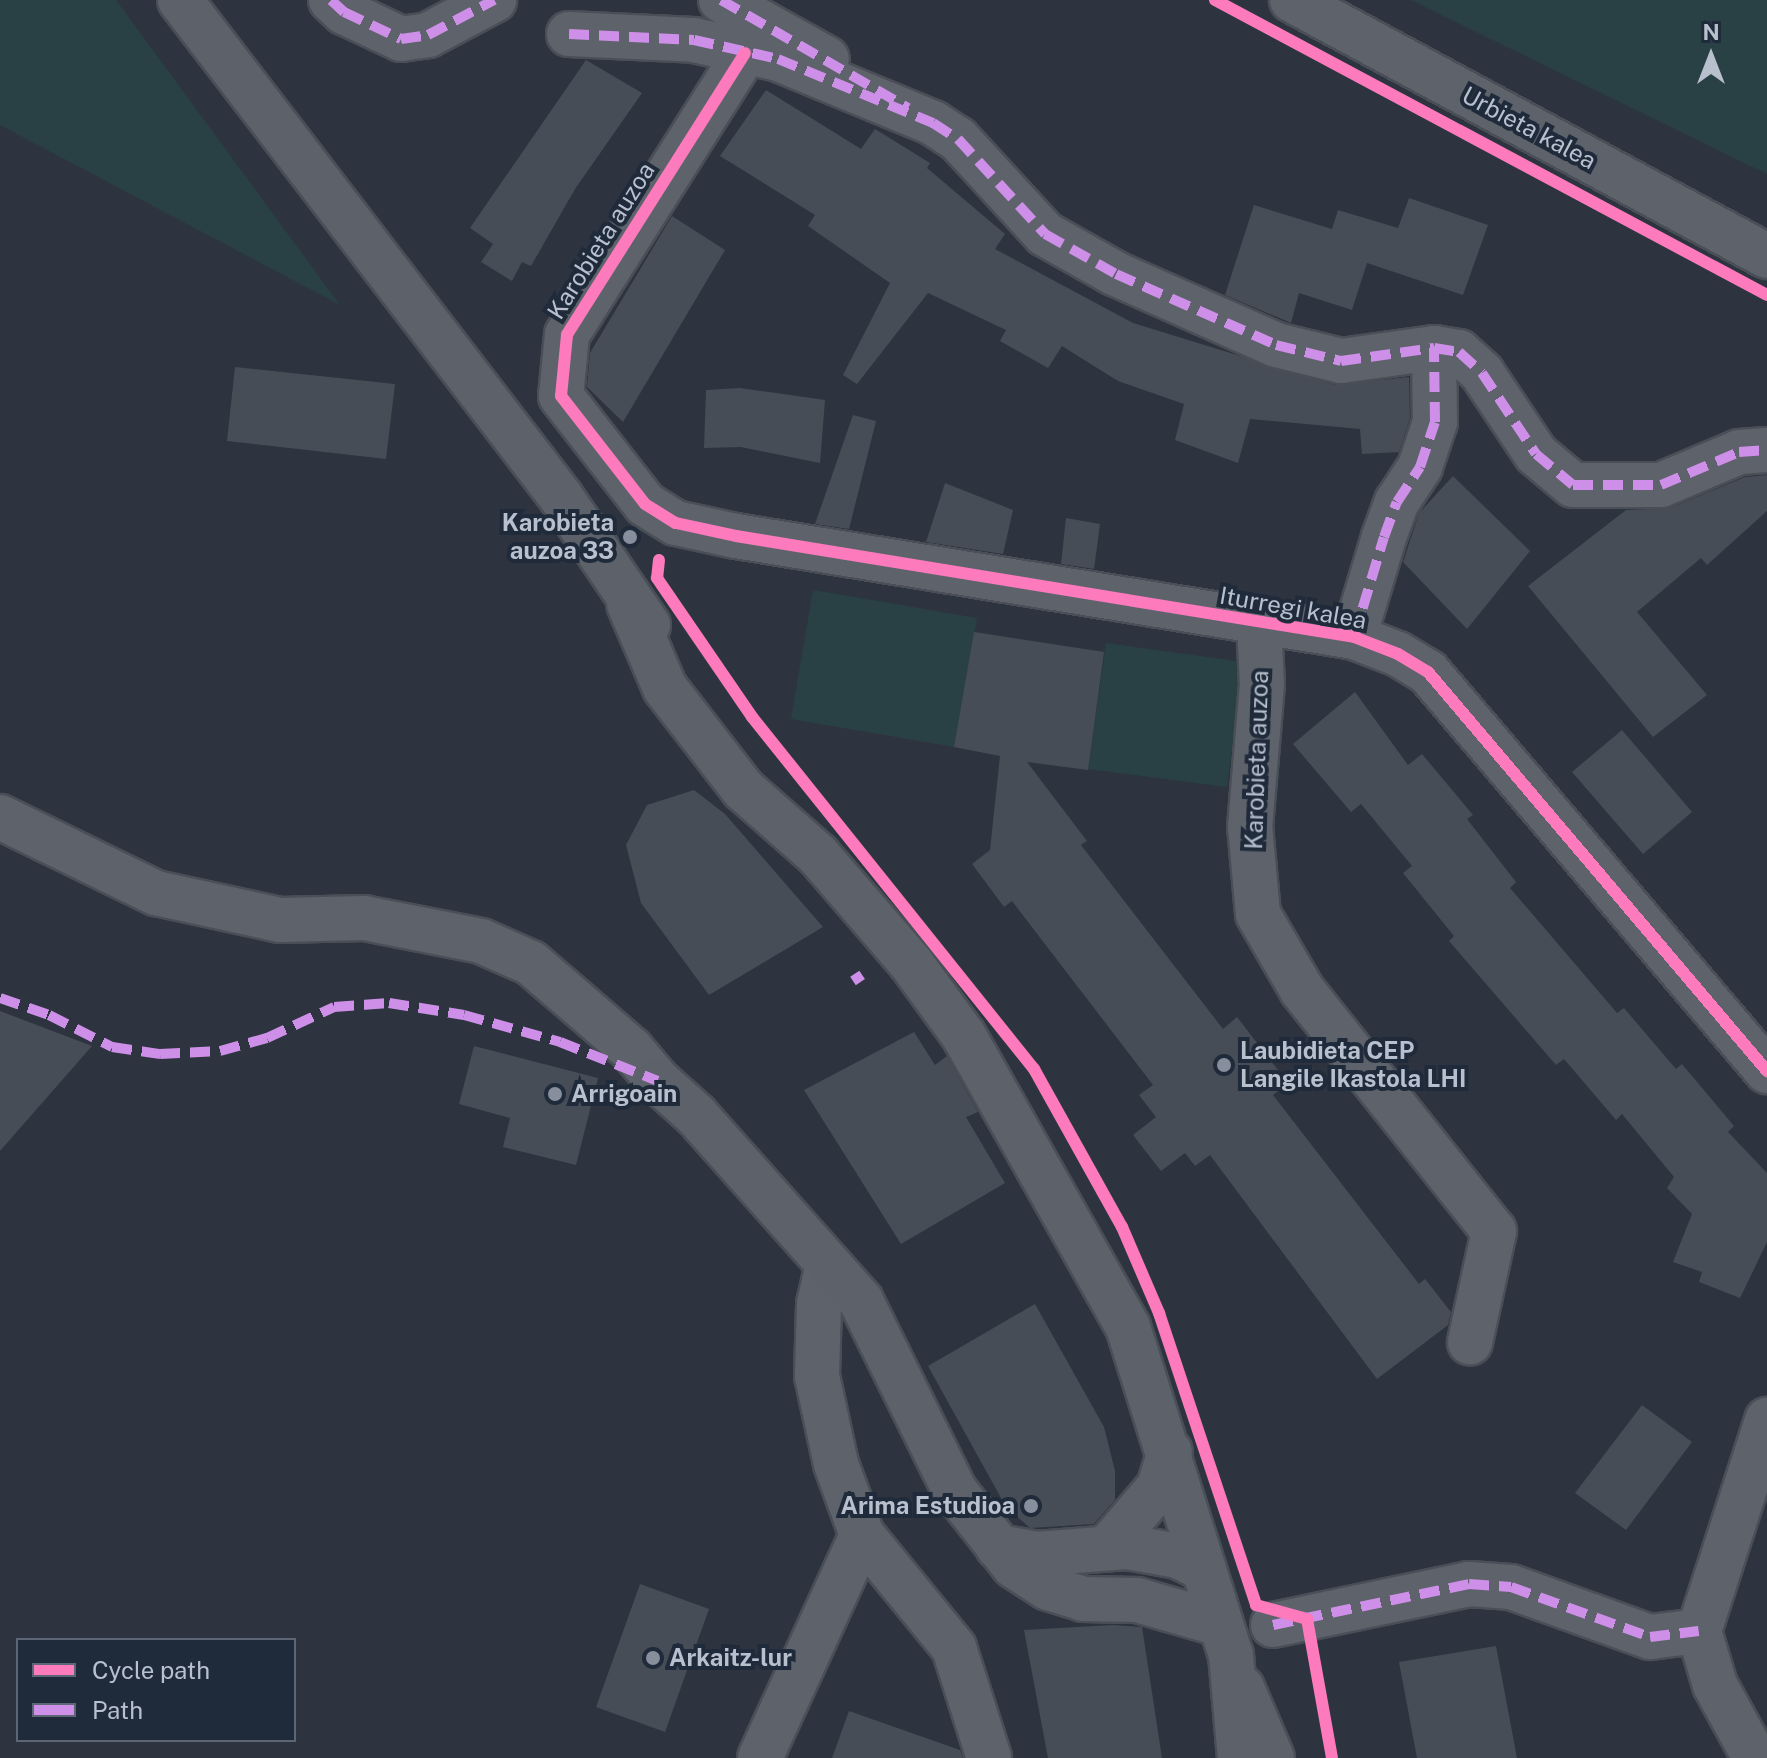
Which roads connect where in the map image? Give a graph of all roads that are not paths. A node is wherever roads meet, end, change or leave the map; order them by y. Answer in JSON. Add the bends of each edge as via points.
{"nodes":[{"id":1,"x":180,"y":0,"type":"edge"},
{"id":2,"x":331,"y":0,"type":"edge"},
{"id":3,"x":494,"y":0,"type":"edge"},
{"id":4,"x":721,"y":0,"type":"edge"},
{"id":5,"x":1292,"y":0,"type":"edge"},
{"id":6,"x":569,"y":34,"type":"dead end"},
{"id":7,"x":745,"y":53,"type":"junction"},
{"id":8,"x":933,"y":123,"type":"junction"},
{"id":9,"x":1767,"y":256,"type":"edge"},
{"id":10,"x":1434,"y":348,"type":"junction"},
{"id":11,"x":1767,"y":450,"type":"edge"},
{"id":12,"x":676,"y":523,"type":"joint"},
{"id":13,"x":1358,"y":622,"type":"junction"},
{"id":14,"x":1259,"y":623,"type":"junction"},
{"id":15,"x":0,"y":817,"type":"edge"},
{"id":16,"x":1767,"y":1071,"type":"edge"},
{"id":17,"x":658,"y":1081,"type":"joint"},
{"id":18,"x":828,"y":1264,"type":"junction"},
{"id":19,"x":1470,"y":1342,"type":"dead end"},
{"id":20,"x":1767,"y":1420,"type":"edge"},
{"id":21,"x":1170,"y":1452,"type":"junction"},
{"id":22,"x":862,"y":1535,"type":"junction"},
{"id":23,"x":998,"y":1547,"type":"junction"},
{"id":24,"x":1108,"y":1547,"type":"junction"},
{"id":25,"x":1202,"y":1568,"type":"junction"},
{"id":26,"x":1220,"y":1624,"type":"junction"},
{"id":27,"x":1273,"y":1625,"type":"dead end"},
{"id":28,"x":1699,"y":1631,"type":"junction"},
{"id":29,"x":1236,"y":1675,"type":"junction"},
{"id":30,"x":760,"y":1758,"type":"edge"},
{"id":31,"x":989,"y":1758,"type":"edge"},
{"id":32,"x":1240,"y":1758,"type":"edge"},
{"id":33,"x":1272,"y":1758,"type":"edge"},
{"id":34,"x":1755,"y":1758,"type":"edge"}],
"edges":[{"from":1,"to":21,"type":"main road","via":[[561,497],[629,604],[784,799],[818,855],[911,963],[972,1049],[1128,1327]]},
{"from":2,"to":3,"type":"street","via":[[344,12],[401,39],[428,35]]},
{"from":4,"to":8,"type":"street"},
{"from":5,"to":9,"type":"street","name":"Urbieta kalea"},
{"from":6,"to":7,"type":"street","via":[[694,40]]},
{"from":7,"to":8,"type":"street","via":[[778,59]]},
{"from":7,"to":12,"type":"street","name":"Karobieta auzoa","via":[[567,335],[560,372],[561,396],[618,472],[645,504]]},
{"from":8,"to":10,"type":"street","via":[[958,139],[1045,234],[1116,274],[1276,345],[1341,361]]},
{"from":10,"to":11,"type":"street","via":[[1459,352],[1482,373],[1536,454],[1573,485],[1661,485],[1739,452]]},
{"from":10,"to":13,"type":"street","via":[[1435,422],[1420,467],[1397,502]]},
{"from":12,"to":14,"type":"street","name":"Iturregi kalea"},
{"from":13,"to":14,"type":"street","name":"Iturregi kalea"},
{"from":13,"to":16,"type":"street","name":"Iturregi kalea","via":[[1428,672]]},
{"from":14,"to":19,"type":"street","name":"Karobieta auzoa","via":[[1262,684],[1250,826],[1258,914],[1302,990],[1494,1231]]},
{"from":15,"to":17,"type":"street","via":[[156,893],[280,920],[364,918],[481,941],[531,963],[631,1049]]},
{"from":17,"to":18,"type":"main road","via":[[696,1115]]},
{"from":18,"to":22,"type":"street","via":[[819,1304],[817,1376],[836,1464]]},
{"from":18,"to":23,"type":"main road","via":[[861,1301],[955,1491]]},
{"from":20,"to":28,"type":"street"},
{"from":21,"to":24,"type":"main road","via":[[1159,1487]]},
{"from":21,"to":25,"type":"main road"},
{"from":22,"to":30,"type":"street"},
{"from":22,"to":31,"type":"street","via":[[954,1648]]},
{"from":23,"to":24,"type":"main road","via":[[1036,1554]]},
{"from":23,"to":26,"type":"main road","via":[[1014,1566],[1048,1588],[1083,1599],[1165,1606]]},
{"from":24,"to":25,"type":"main road","via":[[1156,1551]]},
{"from":25,"to":26,"type":"main road"},
{"from":26,"to":29,"type":"main road"},
{"from":27,"to":28,"type":"street","via":[[1469,1584],[1511,1587],[1650,1637]]},
{"from":28,"to":34,"type":"street","via":[[1721,1698]]},
{"from":29,"to":32,"type":"main road"},
{"from":29,"to":33,"type":"main road"}]}
